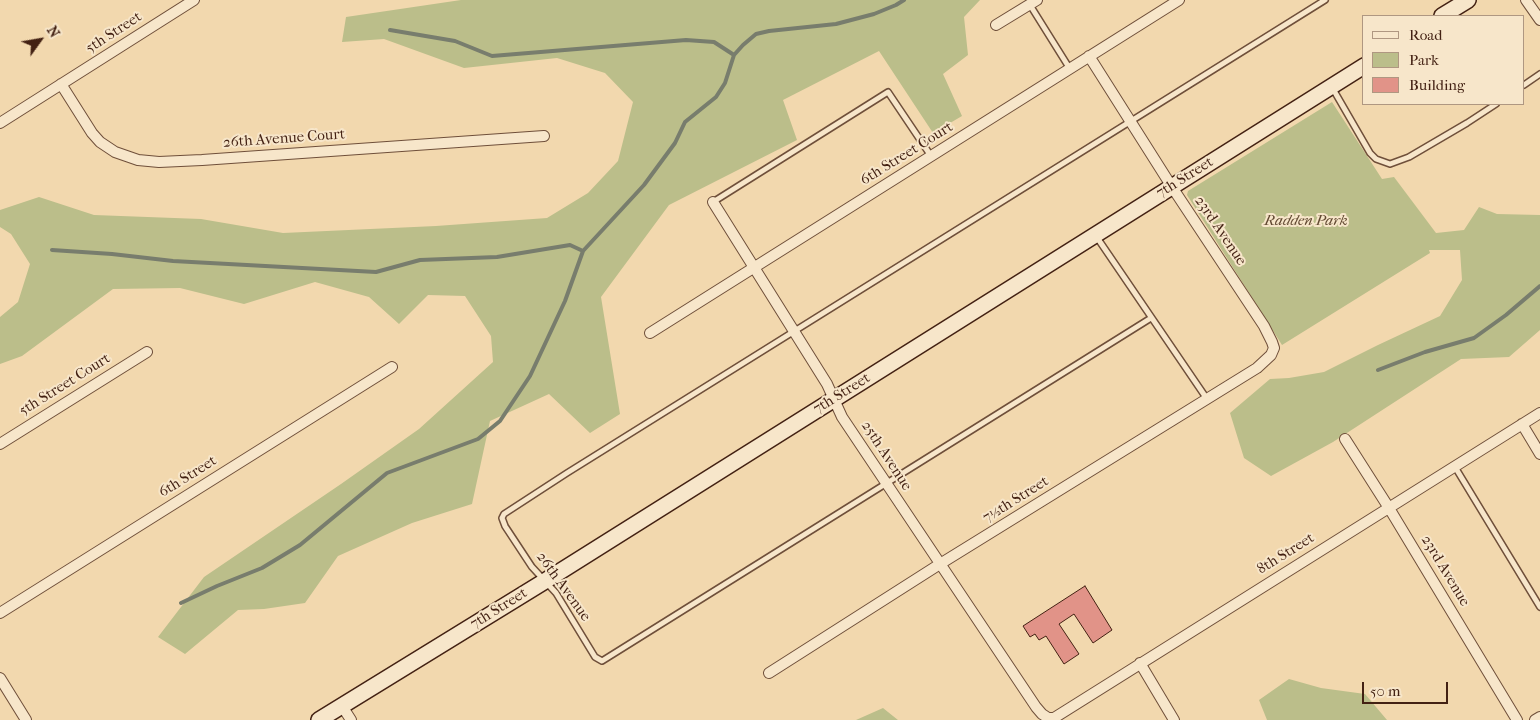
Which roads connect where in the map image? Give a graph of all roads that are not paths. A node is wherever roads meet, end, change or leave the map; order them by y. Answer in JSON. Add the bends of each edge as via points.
{"nodes":[{"id":1,"x":194,"y":0,"type":"edge"},
{"id":2,"x":1179,"y":0,"type":"edge"},
{"id":3,"x":1324,"y":0,"type":"edge"},
{"id":4,"x":1468,"y":0,"type":"edge"},
{"id":5,"x":1526,"y":0,"type":"edge"},
{"id":6,"x":1034,"y":2,"type":"edge"},
{"id":7,"x":1444,"y":15,"type":"edge"},
{"id":8,"x":1540,"y":20,"type":"edge"},
{"id":9,"x":996,"y":25,"type":"dead end"},
{"id":10,"x":1089,"y":56,"type":"junction"},
{"id":11,"x":1362,"y":67,"type":"edge"},
{"id":12,"x":1070,"y":69,"type":"junction"},
{"id":13,"x":1540,"y":74,"type":"edge"},
{"id":14,"x":61,"y":84,"type":"junction"},
{"id":15,"x":1525,"y":84,"type":"edge"},
{"id":16,"x":1332,"y":86,"type":"junction"},
{"id":17,"x":1494,"y":105,"type":"edge"},
{"id":18,"x":1130,"y":120,"type":"junction"},
{"id":19,"x":0,"y":123,"type":"edge"},
{"id":20,"x":544,"y":136,"type":"dead end"},
{"id":21,"x":931,"y":156,"type":"junction"},
{"id":22,"x":1172,"y":187,"type":"junction"},
{"id":23,"x":712,"y":202,"type":"joint"},
{"id":24,"x":1095,"y":234,"type":"junction"},
{"id":25,"x":753,"y":268,"type":"junction"},
{"id":26,"x":1151,"y":318,"type":"junction"},
{"id":27,"x":650,"y":332,"type":"dead end"},
{"id":28,"x":794,"y":332,"type":"junction"},
{"id":29,"x":1274,"y":348,"type":"joint"},
{"id":30,"x":147,"y":352,"type":"dead end"},
{"id":31,"x":392,"y":367,"type":"dead end"},
{"id":32,"x":834,"y":398,"type":"junction"},
{"id":33,"x":1207,"y":399,"type":"junction"},
{"id":34,"x":1540,"y":413,"type":"edge"},
{"id":35,"x":1522,"y":424,"type":"junction"},
{"id":36,"x":1345,"y":439,"type":"dead end"},
{"id":37,"x":0,"y":444,"type":"edge"},
{"id":38,"x":1540,"y":454,"type":"edge"},
{"id":39,"x":1455,"y":466,"type":"junction"},
{"id":40,"x":886,"y":484,"type":"junction"},
{"id":41,"x":1389,"y":508,"type":"junction"},
{"id":42,"x":940,"y":564,"type":"junction"},
{"id":43,"x":544,"y":581,"type":"junction"},
{"id":44,"x":1540,"y":607,"type":"edge"},
{"id":45,"x":0,"y":613,"type":"edge"},
{"id":46,"x":1140,"y":663,"type":"junction"},
{"id":47,"x":769,"y":673,"type":"dead end"},
{"id":48,"x":0,"y":678,"type":"edge"},
{"id":49,"x":342,"y":706,"type":"junction"},
{"id":50,"x":1540,"y":717,"type":"edge"},
{"id":51,"x":1048,"y":718,"type":"joint"},
{"id":52,"x":26,"y":720,"type":"edge"},
{"id":53,"x":319,"y":720,"type":"edge"},
{"id":54,"x":351,"y":720,"type":"edge"},
{"id":55,"x":1174,"y":720,"type":"edge"},
{"id":56,"x":1517,"y":720,"type":"edge"},
{"id":57,"x":1535,"y":720,"type":"edge"}],
"edges":[{"from":1,"to":14,"type":"street","name":"5th Street"},
{"from":2,"to":10,"type":"street","name":"6th Street Court"},
{"from":3,"to":18,"type":"lane"},
{"from":4,"to":7,"type":"main road"},
{"from":5,"to":8,"type":"street"},
{"from":6,"to":9,"type":"street"},
{"from":6,"to":12,"type":"lane"},
{"from":10,"to":12,"type":"street","name":"6th Street Court"},
{"from":10,"to":18,"type":"street","name":"23rd Avenue"},
{"from":11,"to":16,"type":"main road","name":"7th Street"},
{"from":12,"to":21,"type":"street","name":"6th Street Court"},
{"from":13,"to":15,"type":"lane"},
{"from":14,"to":19,"type":"street","name":"5th Street"},
{"from":14,"to":20,"type":"street","name":"26th Avenue Court","via":[[100,142],[115,152],[138,160],[202,160]]},
{"from":16,"to":17,"type":"lane","via":[[1370,154],[1390,164],[1417,152]]},
{"from":16,"to":22,"type":"main road","name":"7th Street"},
{"from":18,"to":22,"type":"street","name":"23rd Avenue"},
{"from":18,"to":28,"type":"lane"},
{"from":21,"to":23,"type":"lane","via":[[888,92]]},
{"from":21,"to":25,"type":"street","name":"6th Street Court"},
{"from":22,"to":24,"type":"main road","name":"7th Street"},
{"from":22,"to":29,"type":"street","name":"23rd Avenue","via":[[1264,326]]},
{"from":23,"to":25,"type":"street","name":"25th Avenue"},
{"from":24,"to":26,"type":"lane"},
{"from":24,"to":32,"type":"main road","name":"7th Street"},
{"from":25,"to":27,"type":"street","name":"6th Street Court"},
{"from":25,"to":28,"type":"street","name":"25th Avenue"},
{"from":26,"to":33,"type":"lane"},
{"from":26,"to":40,"type":"lane"},
{"from":28,"to":32,"type":"street","name":"25th Avenue"},
{"from":28,"to":43,"type":"lane","name":"26th Avenue","via":[[504,514],[505,526]]},
{"from":29,"to":33,"type":"street","name":"7½th Street","via":[[1258,368]]},
{"from":30,"to":37,"type":"street","name":"5th Street Court"},
{"from":31,"to":45,"type":"street","name":"6th Street"},
{"from":32,"to":40,"type":"street","name":"25th Avenue","via":[[842,417]]},
{"from":32,"to":43,"type":"main road","name":"7th Street"},
{"from":33,"to":42,"type":"street","name":"7½th Street"},
{"from":34,"to":35,"type":"street","name":"8th Street"},
{"from":35,"to":38,"type":"street"},
{"from":35,"to":39,"type":"street","name":"8th Street"},
{"from":36,"to":41,"type":"street","name":"23rd Avenue"},
{"from":39,"to":41,"type":"street","name":"8th Street"},
{"from":39,"to":44,"type":"lane"},
{"from":40,"to":42,"type":"street","name":"25th Avenue"},
{"from":40,"to":43,"type":"lane","name":"26th Avenue","via":[[602,661],[595,657],[556,593]]},
{"from":41,"to":46,"type":"street","name":"8th Street"},
{"from":41,"to":56,"type":"street","name":"23rd Avenue"},
{"from":42,"to":47,"type":"street","name":"7½th Street"},
{"from":42,"to":51,"type":"street","name":"25th Avenue","via":[[1036,707]]},
{"from":43,"to":49,"type":"main road","name":"7th Street"},
{"from":46,"to":51,"type":"street","name":"8th Street","via":[[1054,718]]},
{"from":46,"to":55,"type":"street"},
{"from":48,"to":52,"type":"street"},
{"from":49,"to":53,"type":"main road","name":"7th Street"},
{"from":49,"to":54,"type":"street"},
{"from":50,"to":57,"type":"street"}]}
